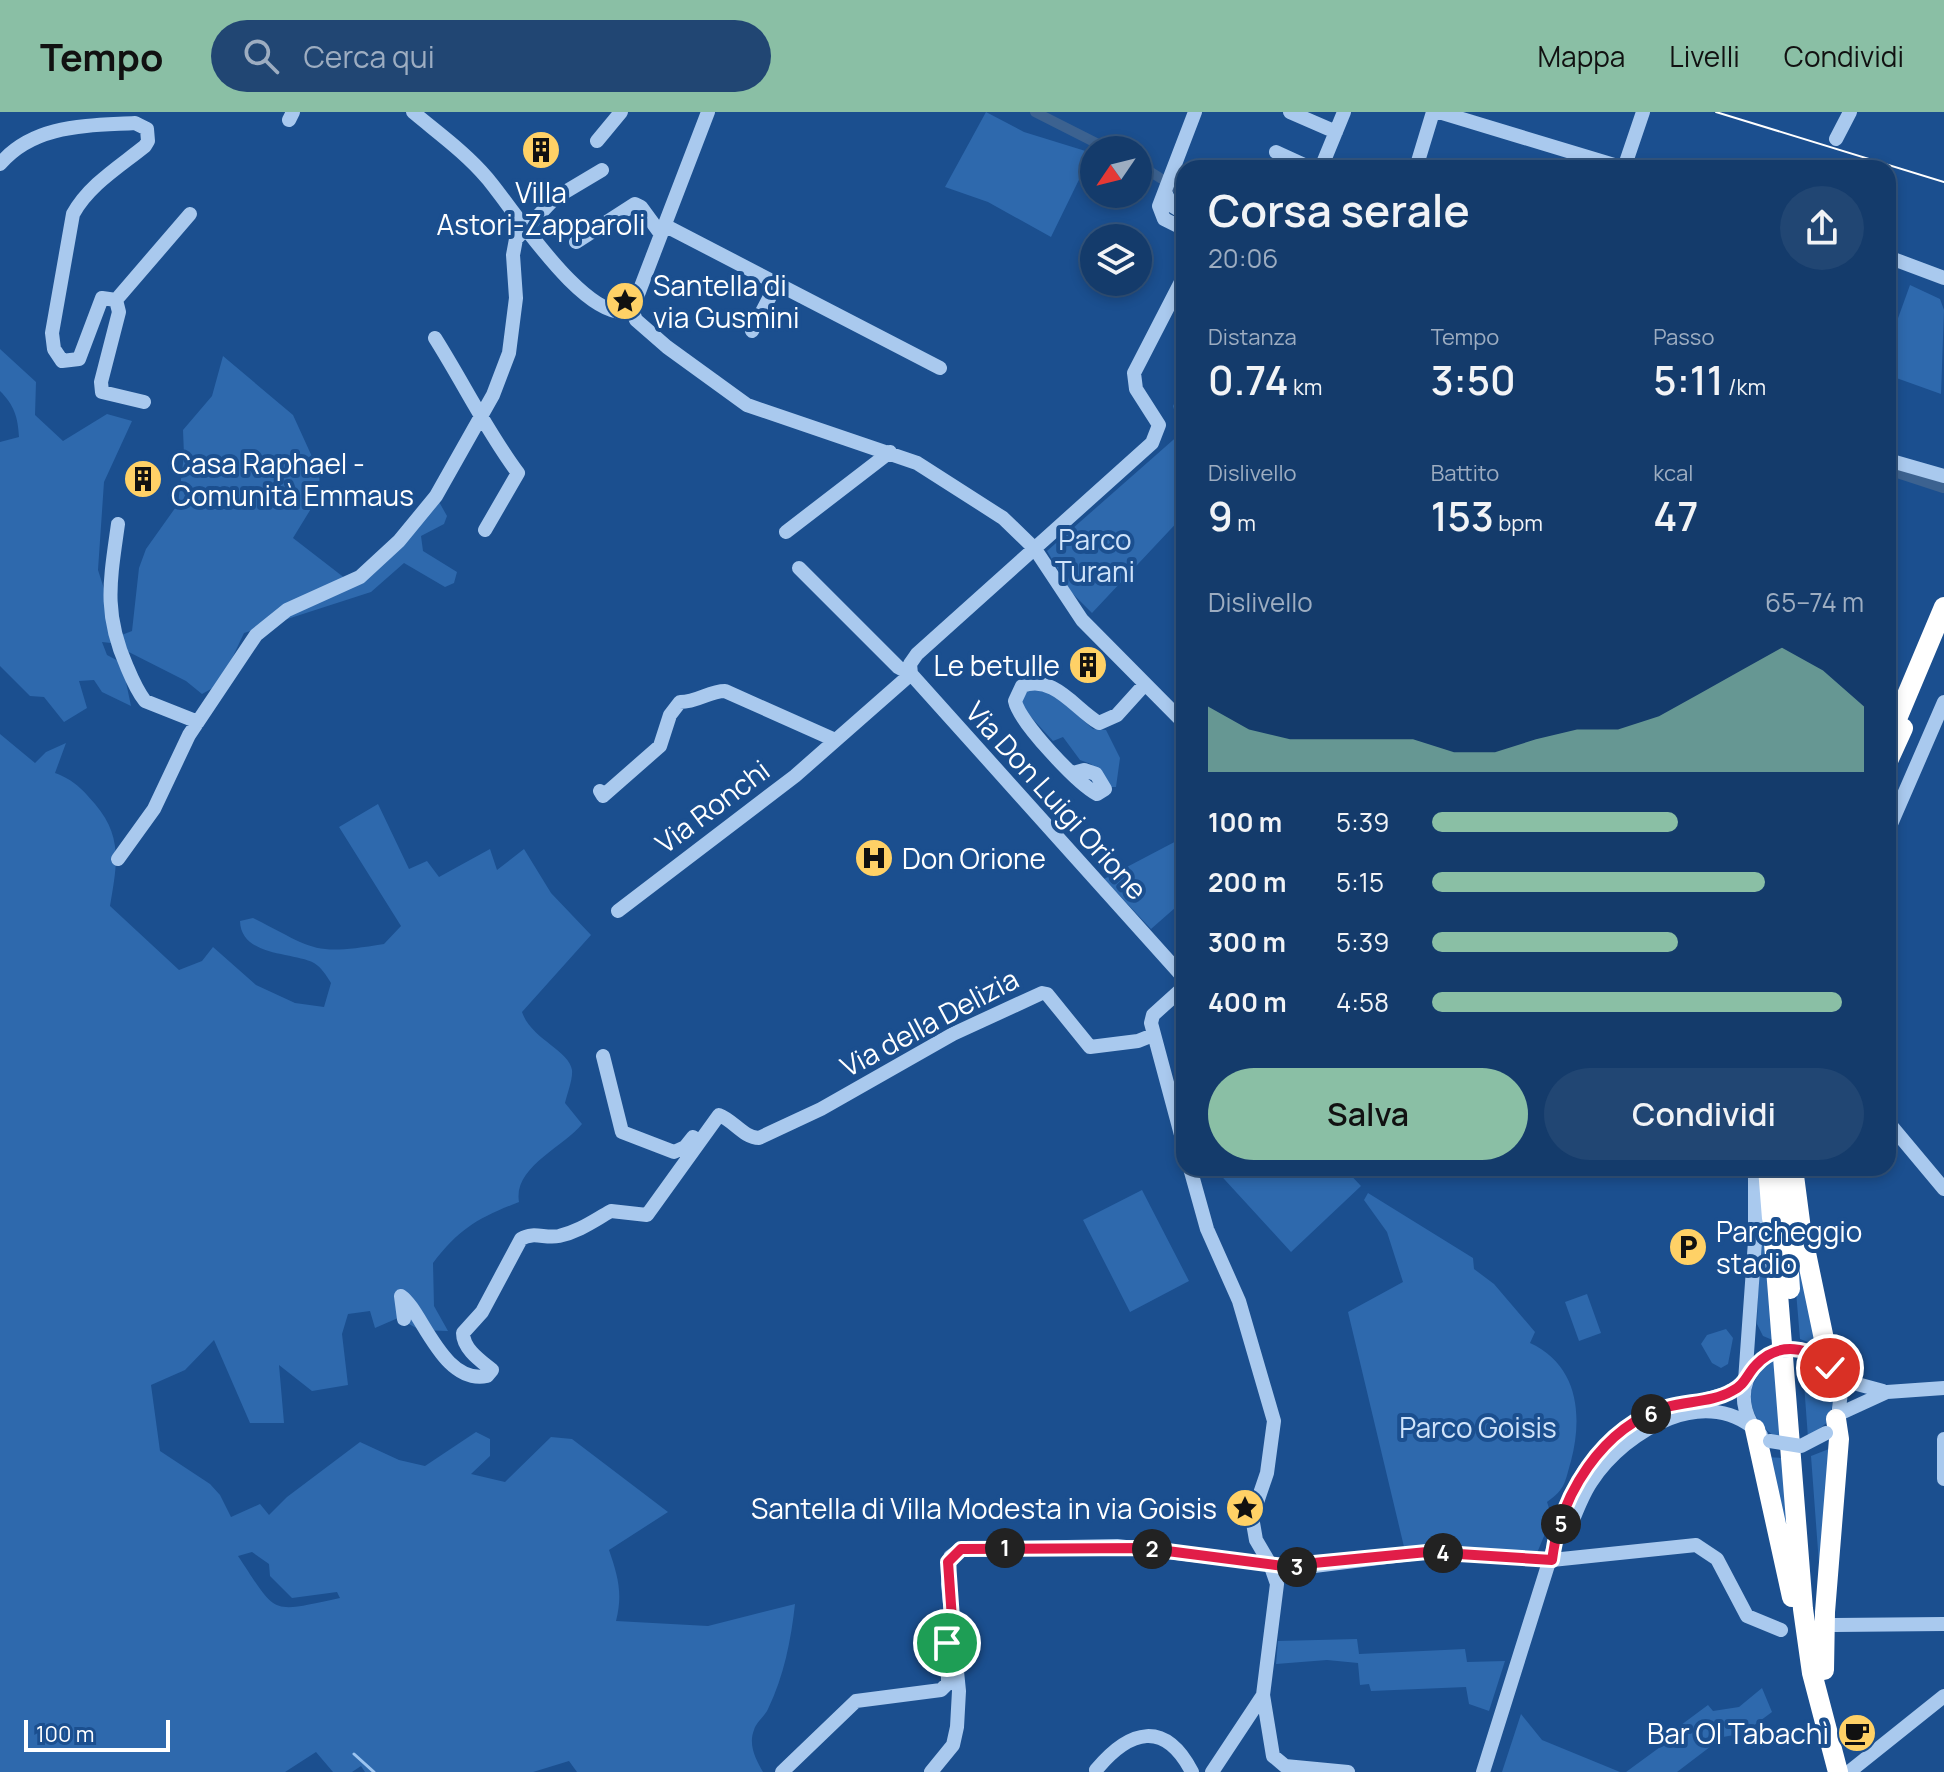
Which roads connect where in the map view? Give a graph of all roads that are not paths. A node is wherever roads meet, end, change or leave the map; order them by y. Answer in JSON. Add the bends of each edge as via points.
{"nodes":[{"id":1,"x":413,"y":112,"type":"edge"},
{"id":2,"x":621,"y":112,"type":"edge"},
{"id":3,"x":692,"y":112,"type":"edge"},
{"id":4,"x":1195,"y":112,"type":"edge"},
{"id":5,"x":1290,"y":112,"type":"edge"},
{"id":6,"x":1344,"y":112,"type":"edge"},
{"id":7,"x":1436,"y":112,"type":"edge"},
{"id":8,"x":1643,"y":112,"type":"edge"},
{"id":9,"x":1850,"y":112,"type":"edge"},
{"id":10,"x":706,"y":117,"type":"edge"},
{"id":11,"x":431,"y":118,"type":"edge"},
{"id":12,"x":1336,"y":132,"type":"junction"},
{"id":13,"x":1836,"y":139,"type":"dead end"},
{"id":14,"x":597,"y":141,"type":"dead end"},
{"id":15,"x":1276,"y":152,"type":"dead end"},
{"id":16,"x":1179,"y":160,"type":"edge"},
{"id":17,"x":1294,"y":160,"type":"edge"},
{"id":18,"x":1324,"y":160,"type":"edge"},
{"id":19,"x":1419,"y":160,"type":"edge"},
{"id":20,"x":1597,"y":160,"type":"edge"},
{"id":21,"x":1627,"y":160,"type":"edge"},
{"id":22,"x":0,"y":164,"type":"edge"},
{"id":23,"x":1176,"y":168,"type":"edge"},
{"id":24,"x":602,"y":170,"type":"dead end"},
{"id":25,"x":1168,"y":191,"type":"junction"},
{"id":26,"x":1176,"y":208,"type":"edge"},
{"id":27,"x":190,"y":214,"type":"dead end"},
{"id":28,"x":1176,"y":224,"type":"edge"},
{"id":29,"x":524,"y":227,"type":"junction"},
{"id":30,"x":662,"y":229,"type":"junction"},
{"id":31,"x":576,"y":242,"type":"dead end"},
{"id":32,"x":1896,"y":260,"type":"edge"},
{"id":33,"x":1919,"y":269,"type":"junction"},
{"id":34,"x":1944,"y":278,"type":"edge"},
{"id":35,"x":777,"y":283,"type":"junction"},
{"id":36,"x":1944,"y":291,"type":"edge"},
{"id":37,"x":1176,"y":292,"type":"edge"},
{"id":38,"x":116,"y":300,"type":"junction"},
{"id":39,"x":632,"y":310,"type":"junction"},
{"id":40,"x":752,"y":331,"type":"dead end"},
{"id":41,"x":435,"y":338,"type":"dead end"},
{"id":42,"x":940,"y":368,"type":"dead end"},
{"id":43,"x":144,"y":402,"type":"dead end"},
{"id":44,"x":481,"y":415,"type":"junction"},
{"id":45,"x":890,"y":452,"type":"junction"},
{"id":46,"x":1896,"y":462,"type":"edge"},
{"id":47,"x":1944,"y":476,"type":"edge"},
{"id":48,"x":118,"y":524,"type":"dead end"},
{"id":49,"x":485,"y":530,"type":"dead end"},
{"id":50,"x":786,"y":532,"type":"dead end"},
{"id":51,"x":1035,"y":549,"type":"junction"},
{"id":52,"x":799,"y":568,"type":"dead end"},
{"id":53,"x":1944,"y":607,"type":"edge"},
{"id":54,"x":1944,"y":633,"type":"edge"},
{"id":55,"x":883,"y":649,"type":"junction"},
{"id":56,"x":917,"y":654,"type":"junction"},
{"id":57,"x":1924,"y":658,"type":"junction"},
{"id":58,"x":911,"y":674,"type":"junction"},
{"id":59,"x":1145,"y":684,"type":"junction"},
{"id":60,"x":1896,"y":695,"type":"edge"},
{"id":61,"x":1944,"y":702,"type":"edge"},
{"id":62,"x":1176,"y":715,"type":"edge"},
{"id":63,"x":198,"y":722,"type":"junction"},
{"id":64,"x":1896,"y":722,"type":"edge"},
{"id":65,"x":835,"y":740,"type":"junction"},
{"id":66,"x":1896,"y":743,"type":"edge"},
{"id":67,"x":1073,"y":773,"type":"dead end"},
{"id":68,"x":600,"y":791,"type":"dead end"},
{"id":69,"x":1896,"y":813,"type":"edge"},
{"id":70,"x":118,"y":859,"type":"dead end"},
{"id":71,"x":618,"y":911,"type":"dead end"},
{"id":72,"x":1176,"y":969,"type":"edge"},
{"id":73,"x":1176,"y":994,"type":"edge"},
{"id":74,"x":1153,"y":1035,"type":"junction"},
{"id":75,"x":603,"y":1056,"type":"dead end"},
{"id":76,"x":719,"y":1115,"type":"junction"},
{"id":77,"x":1176,"y":1117,"type":"edge"},
{"id":78,"x":1896,"y":1132,"type":"edge"},
{"id":79,"x":1192,"y":1176,"type":"edge"},
{"id":80,"x":1755,"y":1176,"type":"edge"},
{"id":81,"x":1769,"y":1176,"type":"edge"},
{"id":82,"x":1783,"y":1176,"type":"edge"},
{"id":83,"x":1794,"y":1176,"type":"edge"},
{"id":84,"x":1944,"y":1189,"type":"edge"},
{"id":85,"x":1749,"y":1316,"type":"junction"},
{"id":86,"x":404,"y":1319,"type":"dead end"},
{"id":87,"x":1778,"y":1351,"type":"junction"},
{"id":88,"x":1828,"y":1366,"type":"junction"},
{"id":89,"x":1745,"y":1382,"type":"junction"},
{"id":90,"x":1944,"y":1388,"type":"edge"},
{"id":91,"x":1887,"y":1392,"type":"junction"},
{"id":92,"x":1834,"y":1422,"type":"junction"},
{"id":93,"x":1759,"y":1432,"type":"junction"},
{"id":94,"x":1944,"y":1439,"type":"edge"},
{"id":95,"x":1944,"y":1479,"type":"edge"},
{"id":96,"x":1552,"y":1560,"type":"junction"},
{"id":97,"x":1270,"y":1564,"type":"junction"},
{"id":98,"x":1944,"y":1624,"type":"edge"},
{"id":99,"x":1834,"y":1625,"type":"dead end"},
{"id":100,"x":1781,"y":1630,"type":"dead end"},
{"id":101,"x":953,"y":1633,"type":"junction"},
{"id":102,"x":1818,"y":1672,"type":"junction"},
{"id":103,"x":1263,"y":1695,"type":"junction"},
{"id":104,"x":1944,"y":1696,"type":"edge"},
{"id":105,"x":1843,"y":1769,"type":"edge"},
{"id":106,"x":1096,"y":1770,"type":"edge"},
{"id":107,"x":782,"y":1772,"type":"edge"},
{"id":108,"x":931,"y":1772,"type":"edge"},
{"id":109,"x":1192,"y":1772,"type":"edge"},
{"id":110,"x":1212,"y":1772,"type":"edge"},
{"id":111,"x":1348,"y":1772,"type":"edge"},
{"id":112,"x":1483,"y":1772,"type":"edge"}],
"edges":[{"from":1,"to":11,"type":"street"},
{"from":2,"to":14,"type":"street"},
{"from":3,"to":10,"type":"street"},
{"from":4,"to":16,"type":"street"},
{"from":5,"to":12,"type":"street"},
{"from":6,"to":12,"type":"street"},
{"from":7,"to":19,"type":"street"},
{"from":7,"to":20,"type":"street"},
{"from":8,"to":21,"type":"street"},
{"from":9,"to":13,"type":"street"},
{"from":10,"to":30,"type":"street"},
{"from":11,"to":29,"type":"street"},
{"from":12,"to":18,"type":"street"},
{"from":15,"to":17,"type":"street"},
{"from":22,"to":38,"type":"street","via":[[25,140],[47,132],[135,123],[147,129],[145,146],[81,199],[73,214],[52,333],[62,361],[79,359],[102,298]]},
{"from":23,"to":25,"type":"street"},
{"from":24,"to":29,"type":"street","via":[[555,198]]},
{"from":25,"to":26,"type":"street"},
{"from":25,"to":28,"type":"street","via":[[1160,202],[1162,216]]},
{"from":27,"to":38,"type":"street"},
{"from":29,"to":39,"type":"street","via":[[592,302],[620,313]]},
{"from":29,"to":44,"type":"street","via":[[514,245],[516,298],[509,353]]},
{"from":30,"to":31,"type":"street","via":[[635,204]]},
{"from":30,"to":35,"type":"street"},
{"from":30,"to":39,"type":"street"},
{"from":32,"to":33,"type":"street"},
{"from":33,"to":34,"type":"street"},
{"from":33,"to":36,"type":"street"},
{"from":35,"to":40,"type":"street"},
{"from":35,"to":42,"type":"street"},
{"from":37,"to":51,"type":"street","via":[[1134,373],[1136,389],[1156,416],[1158,433]]},
{"from":38,"to":43,"type":"street","via":[[119,312],[102,392]]},
{"from":39,"to":45,"type":"street","via":[[667,347],[747,405]]},
{"from":41,"to":44,"type":"street"},
{"from":44,"to":49,"type":"street","via":[[518,473]]},
{"from":44,"to":63,"type":"street","via":[[451,475],[399,541],[360,577],[287,610],[256,635]]},
{"from":45,"to":50,"type":"street"},
{"from":45,"to":51,"type":"street","via":[[977,499]]},
{"from":46,"to":47,"type":"street"},
{"from":48,"to":63,"type":"street","via":[[110,611],[117,643],[145,701]]},
{"from":51,"to":56,"type":"street"},
{"from":51,"to":59,"type":"street","via":[[1073,609]]},
{"from":52,"to":55,"type":"street","name":"Via Don Luigi Orione"},
{"from":53,"to":57,"type":"highway"},
{"from":54,"to":66,"type":"highway"},
{"from":55,"to":56,"type":"street","via":[[895,657]]},
{"from":55,"to":58,"type":"street","name":"Via Don Luigi Orione"},
{"from":56,"to":58,"type":"street"},
{"from":57,"to":60,"type":"highway"},
{"from":57,"to":64,"type":"highway"},
{"from":58,"to":65,"type":"street","name":"Via Ronchi"},
{"from":58,"to":72,"type":"street","name":"Via Don Luigi Orione"},
{"from":59,"to":62,"type":"street"},
{"from":59,"to":67,"type":"street","via":[[1117,715],[1099,723],[1041,682],[1022,686],[1017,709]]},
{"from":61,"to":69,"type":"street"},
{"from":63,"to":70,"type":"street","via":[[154,809]]},
{"from":65,"to":68,"type":"street","via":[[715,691],[694,702],[680,702],[660,746],[603,796]]},
{"from":65,"to":71,"type":"street","name":"Via Ronchi"},
{"from":73,"to":74,"type":"street","via":[[1153,1015]]},
{"from":74,"to":76,"type":"street","name":"Via della Delizia","via":[[1090,1047],[1042,993],[953,1034],[759,1138]]},
{"from":74,"to":77,"type":"street"},
{"from":75,"to":76,"type":"street","via":[[619,1129],[632,1138],[677,1151],[708,1117]]},
{"from":76,"to":86,"type":"street","via":[[647,1215],[611,1211],[576,1230],[521,1239],[482,1312],[463,1333],[463,1341],[491,1374],[479,1377],[457,1367],[430,1341],[401,1296]]},
{"from":78,"to":84,"type":"street"},
{"from":79,"to":97,"type":"street","via":[[1207,1229],[1239,1301],[1274,1421],[1267,1473],[1252,1517],[1256,1540]]},
{"from":80,"to":85,"type":"street"},
{"from":81,"to":102,"type":"highway","via":[[1803,1609]]},
{"from":82,"to":102,"type":"highway"},
{"from":83,"to":88,"type":"highway","via":[[1829,1346]]},
{"from":85,"to":87,"type":"street","via":[[1759,1343]]},
{"from":85,"to":89,"type":"street"},
{"from":87,"to":88,"type":"street","bridge":true,"via":[[1800,1349]]},
{"from":87,"to":89,"type":"street","via":[[1758,1363]]},
{"from":88,"to":91,"type":"street","via":[[1857,1386]]},
{"from":88,"to":92,"type":"street","via":[[1841,1392]]},
{"from":89,"to":93,"type":"street","via":[[1744,1406]]},
{"from":89,"to":96,"type":"street","via":[[1715,1397],[1664,1408],[1617,1436],[1574,1488]]},
{"from":90,"to":91,"type":"street"},
{"from":91,"to":92,"type":"street"},
{"from":92,"to":93,"type":"street","bridge":true,"via":[[1801,1446]]},
{"from":92,"to":102,"type":"highway","via":[[1839,1439]]},
{"from":93,"to":96,"type":"street","via":[[1719,1410],[1683,1414],[1638,1433],[1591,1482],[1563,1548]]},
{"from":93,"to":102,"type":"highway","via":[[1758,1455]]},
{"from":94,"to":95,"type":"street"},
{"from":96,"to":97,"type":"street","via":[[1427,1552],[1306,1567]]},
{"from":96,"to":100,"type":"street","via":[[1696,1545],[1717,1559],[1747,1616]]},
{"from":96,"to":112,"type":"street"},
{"from":97,"to":101,"type":"street","via":[[1117,1546],[961,1549],[948,1562]]},
{"from":97,"to":103,"type":"street","via":[[1277,1584]]},
{"from":98,"to":99,"type":"street"},
{"from":101,"to":107,"type":"street","via":[[947,1643],[945,1687],[856,1701]]},
{"from":101,"to":108,"type":"street","via":[[959,1691],[955,1739]]},
{"from":102,"to":105,"type":"highway"},
{"from":103,"to":110,"type":"street"},
{"from":103,"to":111,"type":"street","via":[[1273,1756],[1280,1764]]},
{"from":104,"to":105,"type":"street"},
{"from":106,"to":109,"type":"street","via":[[1128,1741],[1155,1737],[1176,1745]]}]}
